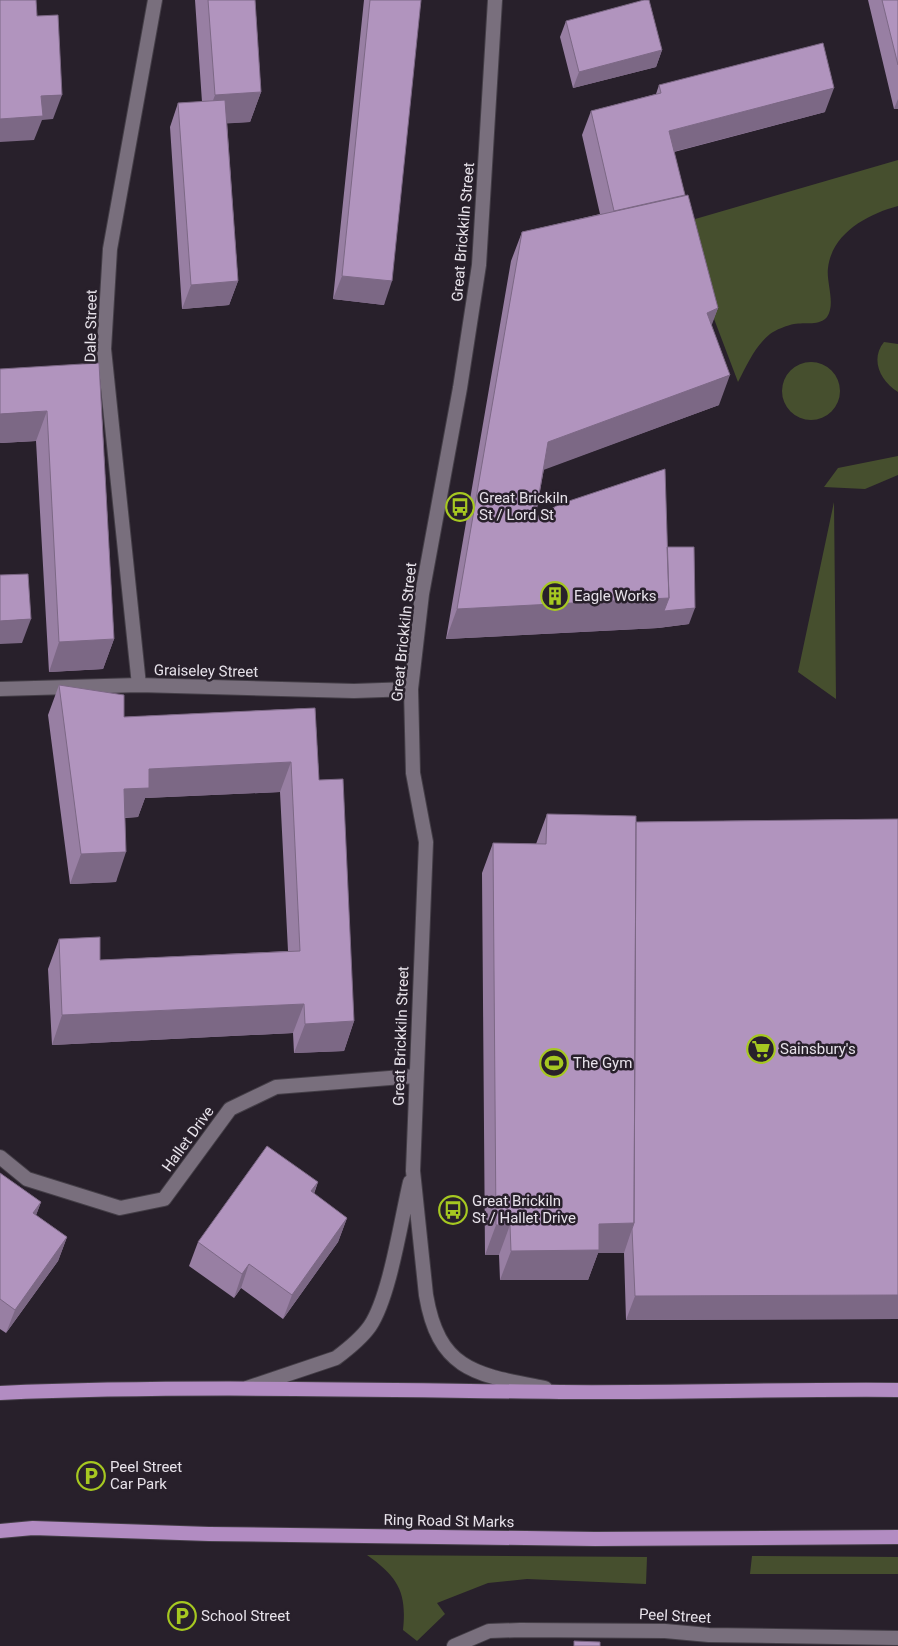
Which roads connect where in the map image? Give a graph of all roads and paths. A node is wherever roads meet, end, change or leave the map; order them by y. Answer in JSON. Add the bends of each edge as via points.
{"nodes":[{"id":1,"x":155,"y":0,"type":"edge"},
{"id":2,"x":495,"y":0,"type":"edge"},
{"id":3,"x":139,"y":685,"type":"junction"},
{"id":4,"x":0,"y":689,"type":"edge"},
{"id":5,"x":411,"y":689,"type":"junction"},
{"id":6,"x":415,"y":1076,"type":"junction"},
{"id":7,"x":0,"y":1157,"type":"edge"},
{"id":8,"x":413,"y":1171,"type":"junction"},
{"id":9,"x":247,"y":1388,"type":"junction"},
{"id":10,"x":898,"y":1390,"type":"edge"},
{"id":11,"x":563,"y":1392,"type":"junction"},
{"id":12,"x":0,"y":1393,"type":"edge"},
{"id":13,"x":0,"y":1531,"type":"edge"},
{"id":14,"x":898,"y":1537,"type":"edge"},
{"id":15,"x":898,"y":1638,"type":"edge"},
{"id":16,"x":454,"y":1646,"type":"edge"}],
"edges":[{"from":1,"to":3,"type":"street","name":"Dale Street","via":[[110,249],[104,349]]},
{"from":2,"to":5,"type":"street","name":"Great Brickkiln Street","via":[[479,265],[422,594]]},
{"from":3,"to":4,"type":"street","name":"Graiseley Street"},
{"from":3,"to":5,"type":"street","name":"Graiseley Street","via":[[354,691]]},
{"from":5,"to":6,"type":"street","name":"Great Brickkiln Street","via":[[413,773],[426,842]]},
{"from":6,"to":7,"type":"street","name":"Hallet Drive","via":[[276,1087],[230,1109],[164,1199],[120,1208],[27,1178]]},
{"from":6,"to":8,"type":"street","name":"Great Brickkiln Street"},
{"from":8,"to":9,"type":"street","via":[[383,1298],[370,1327],[336,1358]]},
{"from":8,"to":11,"type":"street","name":"Great Brickkiln Street","via":[[426,1295],[441,1342],[472,1371]]},
{"from":9,"to":11,"type":"highway"},
{"from":9,"to":12,"type":"highway"},
{"from":10,"to":11,"type":"highway"},
{"from":13,"to":14,"type":"highway","name":"Ring Road St Marks","via":[[32,1528],[209,1534],[595,1539]]},
{"from":15,"to":16,"type":"street","name":"Peel Street","via":[[512,1630],[489,1631]]}]}
